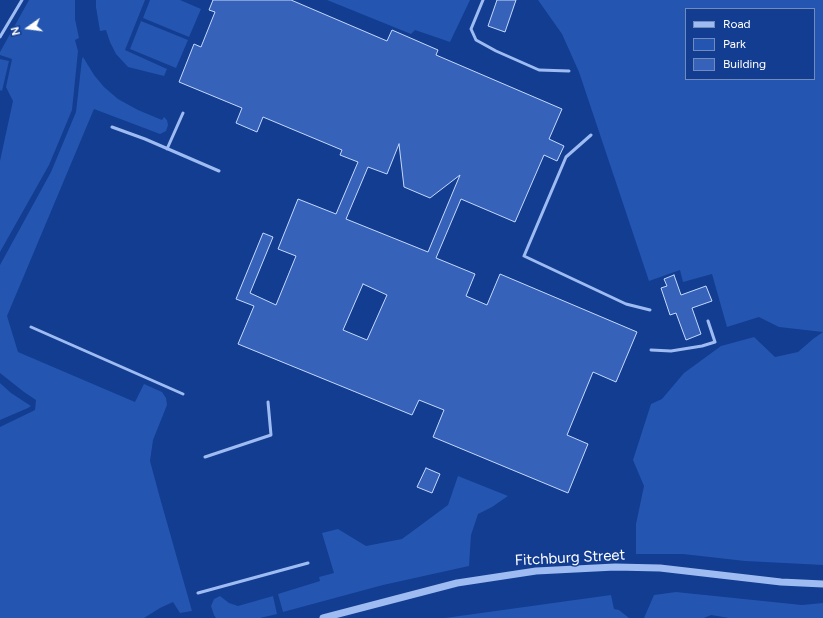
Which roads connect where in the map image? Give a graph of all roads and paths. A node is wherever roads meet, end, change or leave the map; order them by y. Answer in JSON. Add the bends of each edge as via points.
{"nodes":[{"id":1,"x":22,"y":0,"type":"edge"},
{"id":2,"x":483,"y":0,"type":"edge"},
{"id":3,"x":0,"y":36,"type":"edge"},
{"id":4,"x":569,"y":71,"type":"dead end"},
{"id":5,"x":184,"y":113,"type":"dead end"},
{"id":6,"x":112,"y":126,"type":"dead end"},
{"id":7,"x":591,"y":135,"type":"dead end"},
{"id":8,"x":166,"y":149,"type":"junction"},
{"id":9,"x":219,"y":171,"type":"dead end"},
{"id":10,"x":650,"y":310,"type":"dead end"},
{"id":11,"x":708,"y":321,"type":"dead end"},
{"id":12,"x":31,"y":327,"type":"dead end"},
{"id":13,"x":651,"y":350,"type":"dead end"},
{"id":14,"x":183,"y":394,"type":"dead end"},
{"id":15,"x":268,"y":402,"type":"dead end"},
{"id":16,"x":205,"y":457,"type":"dead end"},
{"id":17,"x":308,"y":563,"type":"dead end"},
{"id":18,"x":823,"y":584,"type":"edge"},
{"id":19,"x":198,"y":593,"type":"dead end"},
{"id":20,"x":323,"y":618,"type":"edge"}],
"edges":[{"from":1,"to":3,"type":"lane"},
{"from":2,"to":4,"type":"lane","via":[[471,29],[476,40],[539,70]]},
{"from":5,"to":8,"type":"lane"},
{"from":6,"to":8,"type":"lane"},
{"from":7,"to":10,"type":"lane","via":[[566,157],[524,256],[626,304]]},
{"from":8,"to":9,"type":"lane"},
{"from":11,"to":13,"type":"lane","via":[[715,342],[671,351]]},
{"from":12,"to":14,"type":"lane"},
{"from":15,"to":16,"type":"lane","via":[[271,435]]},
{"from":17,"to":19,"type":"lane"},
{"from":18,"to":20,"type":"street","name":"Fitchburg Street","via":[[775,582],[660,568],[536,571],[457,583]]}]}
